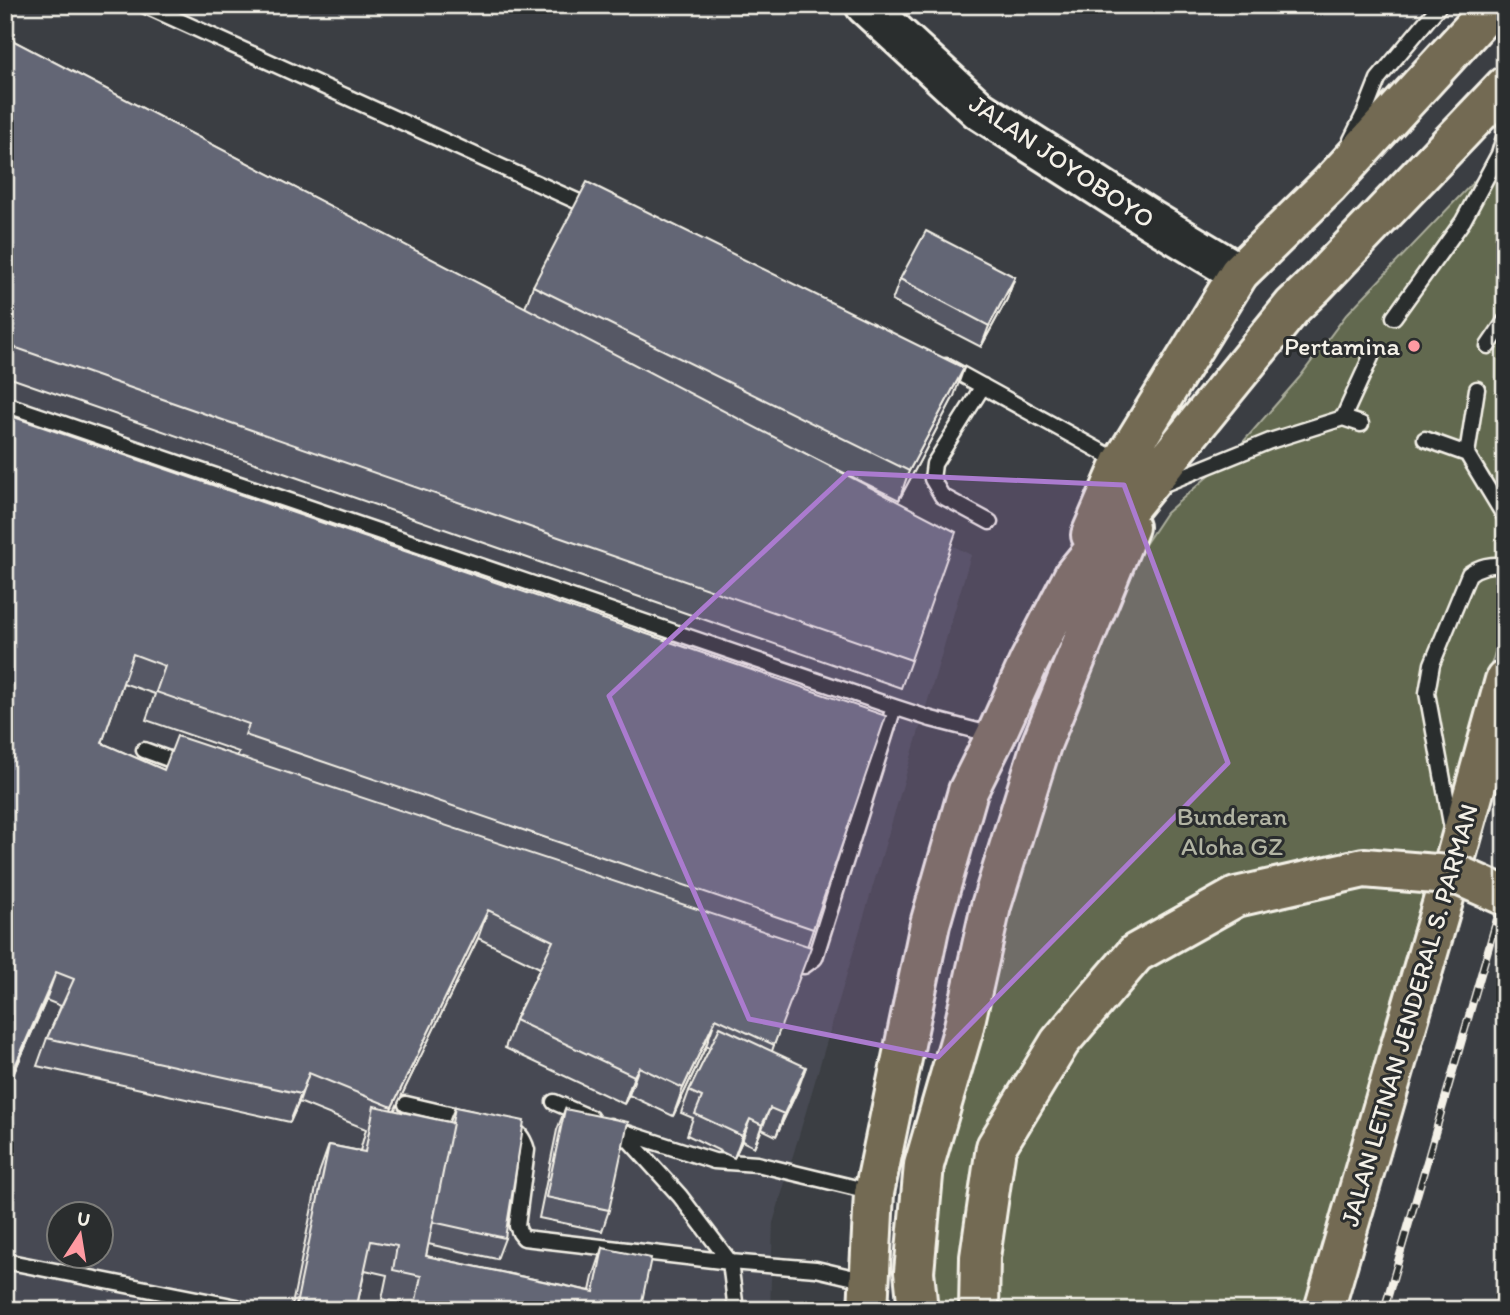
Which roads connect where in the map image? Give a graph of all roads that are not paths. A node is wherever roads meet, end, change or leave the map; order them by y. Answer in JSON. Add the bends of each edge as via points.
{"nodes":[{"id":1,"x":144,"y":5,"type":"edge"},
{"id":2,"x":865,"y":5,"type":"edge"},
{"id":3,"x":1440,"y":5,"type":"edge"},
{"id":4,"x":1494,"y":5,"type":"edge"},
{"id":5,"x":1505,"y":86,"type":"edge"},
{"id":6,"x":1505,"y":134,"type":"edge"},
{"id":7,"x":1329,"y":185,"type":"junction"},
{"id":8,"x":601,"y":213,"type":"edge"},
{"id":9,"x":1239,"y":273,"type":"junction"},
{"id":10,"x":1394,"y":317,"type":"dead end"},
{"id":11,"x":1505,"y":321,"type":"edge"},
{"id":12,"x":1488,"y":346,"type":"dead end"},
{"id":13,"x":1371,"y":357,"type":"dead end"},
{"id":14,"x":937,"y":361,"type":"edge"},
{"id":15,"x":983,"y":386,"type":"junction"},
{"id":16,"x":1477,"y":389,"type":"dead end"},
{"id":17,"x":5,"y":404,"type":"edge"},
{"id":18,"x":1343,"y":418,"type":"junction"},
{"id":19,"x":1360,"y":424,"type":"dead end"},
{"id":20,"x":1424,"y":439,"type":"dead end"},
{"id":21,"x":1467,"y":454,"type":"junction"},
{"id":22,"x":1132,"y":478,"type":"junction"},
{"id":23,"x":1505,"y":517,"type":"edge"},
{"id":24,"x":990,"y":522,"type":"dead end"},
{"id":25,"x":1505,"y":565,"type":"edge"},
{"id":26,"x":1505,"y":680,"type":"edge"},
{"id":27,"x":894,"y":707,"type":"junction"},
{"id":28,"x":981,"y":732,"type":"junction"},
{"id":29,"x":144,"y":750,"type":"dead end"},
{"id":30,"x":197,"y":769,"type":"edge"},
{"id":31,"x":1457,"y":853,"type":"junction"},
{"id":32,"x":1505,"y":896,"type":"edge"},
{"id":33,"x":777,"y":961,"type":"edge"},
{"id":34,"x":554,"y":1102,"type":"dead end"},
{"id":35,"x":406,"y":1104,"type":"edge"},
{"id":36,"x":620,"y":1130,"type":"junction"},
{"id":37,"x":874,"y":1193,"type":"junction"},
{"id":38,"x":5,"y":1261,"type":"edge"},
{"id":39,"x":730,"y":1262,"type":"junction"},
{"id":40,"x":868,"y":1295,"type":"edge"},
{"id":41,"x":240,"y":1310,"type":"edge"},
{"id":42,"x":736,"y":1310,"type":"edge"},
{"id":43,"x":918,"y":1310,"type":"edge"},
{"id":44,"x":979,"y":1310,"type":"edge"},
{"id":45,"x":1324,"y":1310,"type":"edge"}],
"edges":[{"from":1,"to":8,"type":"lane"},
{"from":2,"to":9,"type":"street","name":"JALAN JOYOBOYO","via":[[979,110]]},
{"from":3,"to":7,"type":"lane","via":[[1378,79]]},
{"from":4,"to":7,"type":"highway"},
{"from":5,"to":22,"type":"highway","via":[[1293,306],[1152,477]]},
{"from":6,"to":10,"type":"lane","via":[[1463,221]]},
{"from":7,"to":9,"type":"highway"},
{"from":9,"to":22,"type":"highway"},
{"from":11,"to":12,"type":"lane"},
{"from":13,"to":18,"type":"lane"},
{"from":14,"to":15,"type":"lane"},
{"from":15,"to":22,"type":"lane"},
{"from":15,"to":24,"type":"lane","via":[[934,464],[932,479],[942,496]]},
{"from":16,"to":21,"type":"lane"},
{"from":17,"to":27,"type":"lane"},
{"from":18,"to":19,"type":"lane"},
{"from":18,"to":22,"type":"lane"},
{"from":20,"to":21,"type":"lane"},
{"from":21,"to":23,"type":"lane"},
{"from":22,"to":28,"type":"highway","via":[[1029,662]]},
{"from":22,"to":43,"type":"highway","via":[[991,906],[963,1031],[924,1165],[914,1272]]},
{"from":25,"to":31,"type":"lane","via":[[1479,567],[1469,575],[1432,664],[1426,693]]},
{"from":26,"to":31,"type":"highway","name":"JALAN LETNAN JENDERAL S. PARMAN"},
{"from":27,"to":28,"type":"lane"},
{"from":27,"to":33,"type":"lane","via":[[815,958],[804,966]]},
{"from":28,"to":37,"type":"highway","via":[[930,924]]},
{"from":29,"to":30,"type":"lane"},
{"from":31,"to":45,"type":"highway","name":"JALAN LETNAN JENDERAL S. PARMAN"},
{"from":32,"to":44,"type":"highway","bridge":true,"via":[[1460,876],[1363,868],[1236,897],[1136,953],[1060,1042],[996,1147],[979,1257]]},
{"from":34,"to":36,"type":"lane"},
{"from":35,"to":39,"type":"lane","via":[[513,1128],[524,1140],[527,1150],[517,1226],[524,1238]]},
{"from":36,"to":37,"type":"lane","via":[[714,1161],[757,1164]]},
{"from":36,"to":39,"type":"lane","via":[[680,1196]]},
{"from":37,"to":40,"type":"highway"},
{"from":38,"to":41,"type":"lane"},
{"from":39,"to":40,"type":"lane","via":[[816,1269]]},
{"from":39,"to":42,"type":"lane"}]}
